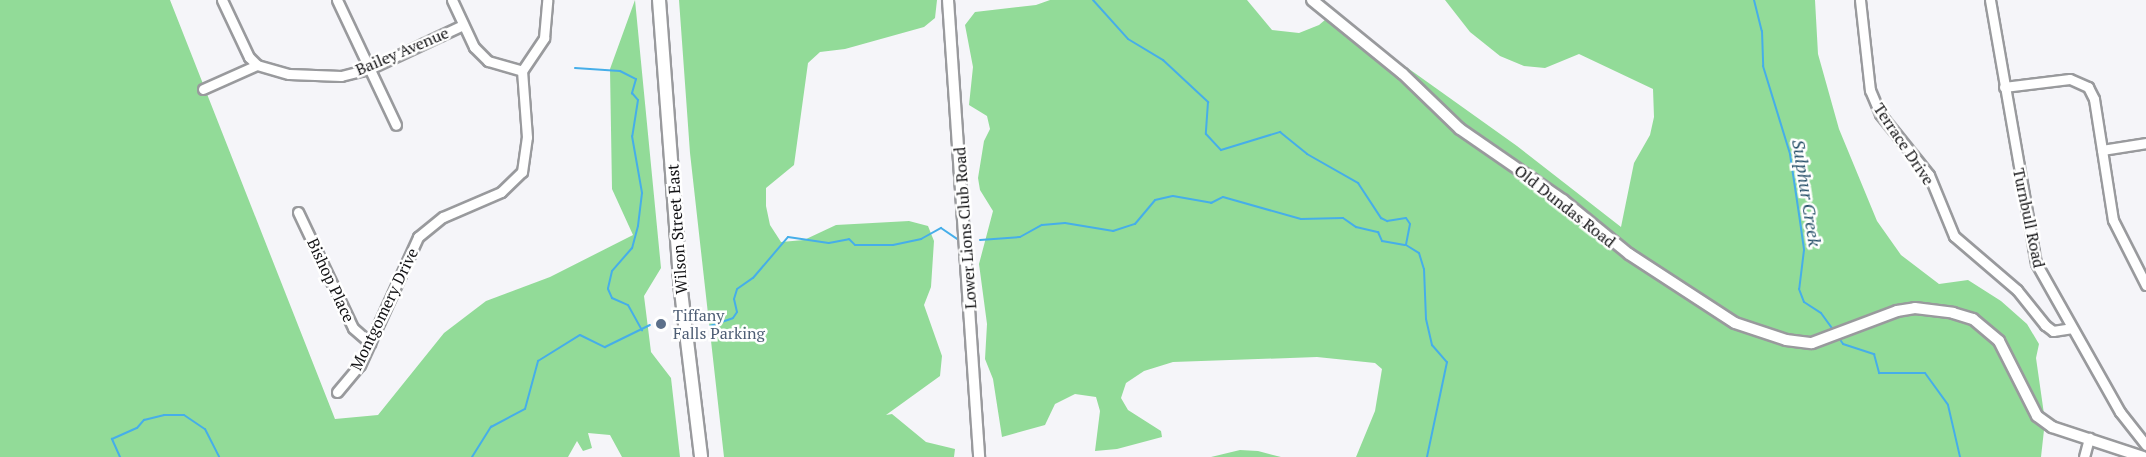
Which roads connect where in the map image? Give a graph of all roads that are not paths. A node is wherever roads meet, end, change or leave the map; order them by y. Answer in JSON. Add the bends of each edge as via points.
{"nodes":[{"id":1,"x":222,"y":0,"type":"edge"},
{"id":2,"x":337,"y":0,"type":"edge"},
{"id":3,"x":452,"y":0,"type":"edge"},
{"id":4,"x":547,"y":0,"type":"edge"},
{"id":5,"x":659,"y":0,"type":"edge"},
{"id":6,"x":948,"y":0,"type":"edge"},
{"id":7,"x":1312,"y":0,"type":"edge"},
{"id":8,"x":1860,"y":0,"type":"edge"},
{"id":9,"x":1990,"y":0,"type":"edge"},
{"id":10,"x":463,"y":25,"type":"junction"},
{"id":11,"x":257,"y":65,"type":"junction"},
{"id":12,"x":369,"y":69,"type":"junction"},
{"id":13,"x":522,"y":71,"type":"junction"},
{"id":14,"x":2004,"y":87,"type":"junction"},
{"id":15,"x":203,"y":89,"type":"dead end"},
{"id":16,"x":396,"y":125,"type":"dead end"},
{"id":17,"x":2146,"y":143,"type":"edge"},
{"id":18,"x":2102,"y":150,"type":"junction"},
{"id":19,"x":298,"y":212,"type":"dead end"},
{"id":20,"x":2143,"y":274,"type":"edge"},
{"id":21,"x":2146,"y":285,"type":"edge"},
{"id":22,"x":2071,"y":328,"type":"junction"},
{"id":23,"x":370,"y":343,"type":"junction"},
{"id":24,"x":337,"y":392,"type":"dead end"},
{"id":25,"x":2089,"y":438,"type":"junction"},
{"id":26,"x":2146,"y":445,"type":"edge"},
{"id":27,"x":701,"y":457,"type":"edge"},
{"id":28,"x":979,"y":457,"type":"edge"},
{"id":29,"x":2084,"y":457,"type":"edge"},
{"id":30,"x":2143,"y":457,"type":"edge"}],
"edges":[{"from":1,"to":11,"type":"street"},
{"from":2,"to":12,"type":"street"},
{"from":3,"to":10,"type":"street"},
{"from":4,"to":13,"type":"street","via":[[544,38]]},
{"from":5,"to":27,"type":"main road","name":"Wilson Street East","via":[[681,291]]},
{"from":6,"to":28,"type":"street","name":"Lower Lions Club Road"},
{"from":7,"to":25,"type":"street","name":"Old Dundas Road","via":[[1403,74],[1446,119],[1563,200],[1629,254],[1748,329],[1801,343],[1830,339],[1915,308],[1942,310],[1973,319],[1999,341],[2037,416],[2052,428]]},
{"from":8,"to":22,"type":"street","name":"Terrace Drive","via":[[1870,90],[1880,114],[1929,175],[1945,223],[1967,249],[2017,290],[2045,325],[2053,331]]},
{"from":9,"to":14,"type":"street","name":"Turnbull Road"},
{"from":10,"to":12,"type":"street","name":"Bailey Avenue"},
{"from":10,"to":13,"type":"street","via":[[474,47],[488,61]]},
{"from":11,"to":12,"type":"street","name":"Bailey Avenue","via":[[314,76],[341,76]]},
{"from":11,"to":15,"type":"street"},
{"from":12,"to":16,"type":"street"},
{"from":13,"to":23,"type":"street","name":"Montgomery Drive","via":[[527,137],[522,172],[501,192],[429,225],[411,250]]},
{"from":14,"to":18,"type":"street","via":[[2080,81],[2094,99]]},
{"from":14,"to":22,"type":"street","name":"Turnbull Road","via":[[2036,262]]},
{"from":17,"to":18,"type":"street"},
{"from":18,"to":20,"type":"street","via":[[2113,220]]},
{"from":19,"to":23,"type":"street","name":"Bishop Place","via":[[353,328]]},
{"from":20,"to":21,"type":"street"},
{"from":22,"to":26,"type":"street","name":"Turnbull Road","via":[[2120,412]]},
{"from":23,"to":24,"type":"street","name":"Montgomery Drive","via":[[360,365]]},
{"from":25,"to":29,"type":"street"},
{"from":25,"to":30,"type":"street","name":"Old Dundas Road"}]}
